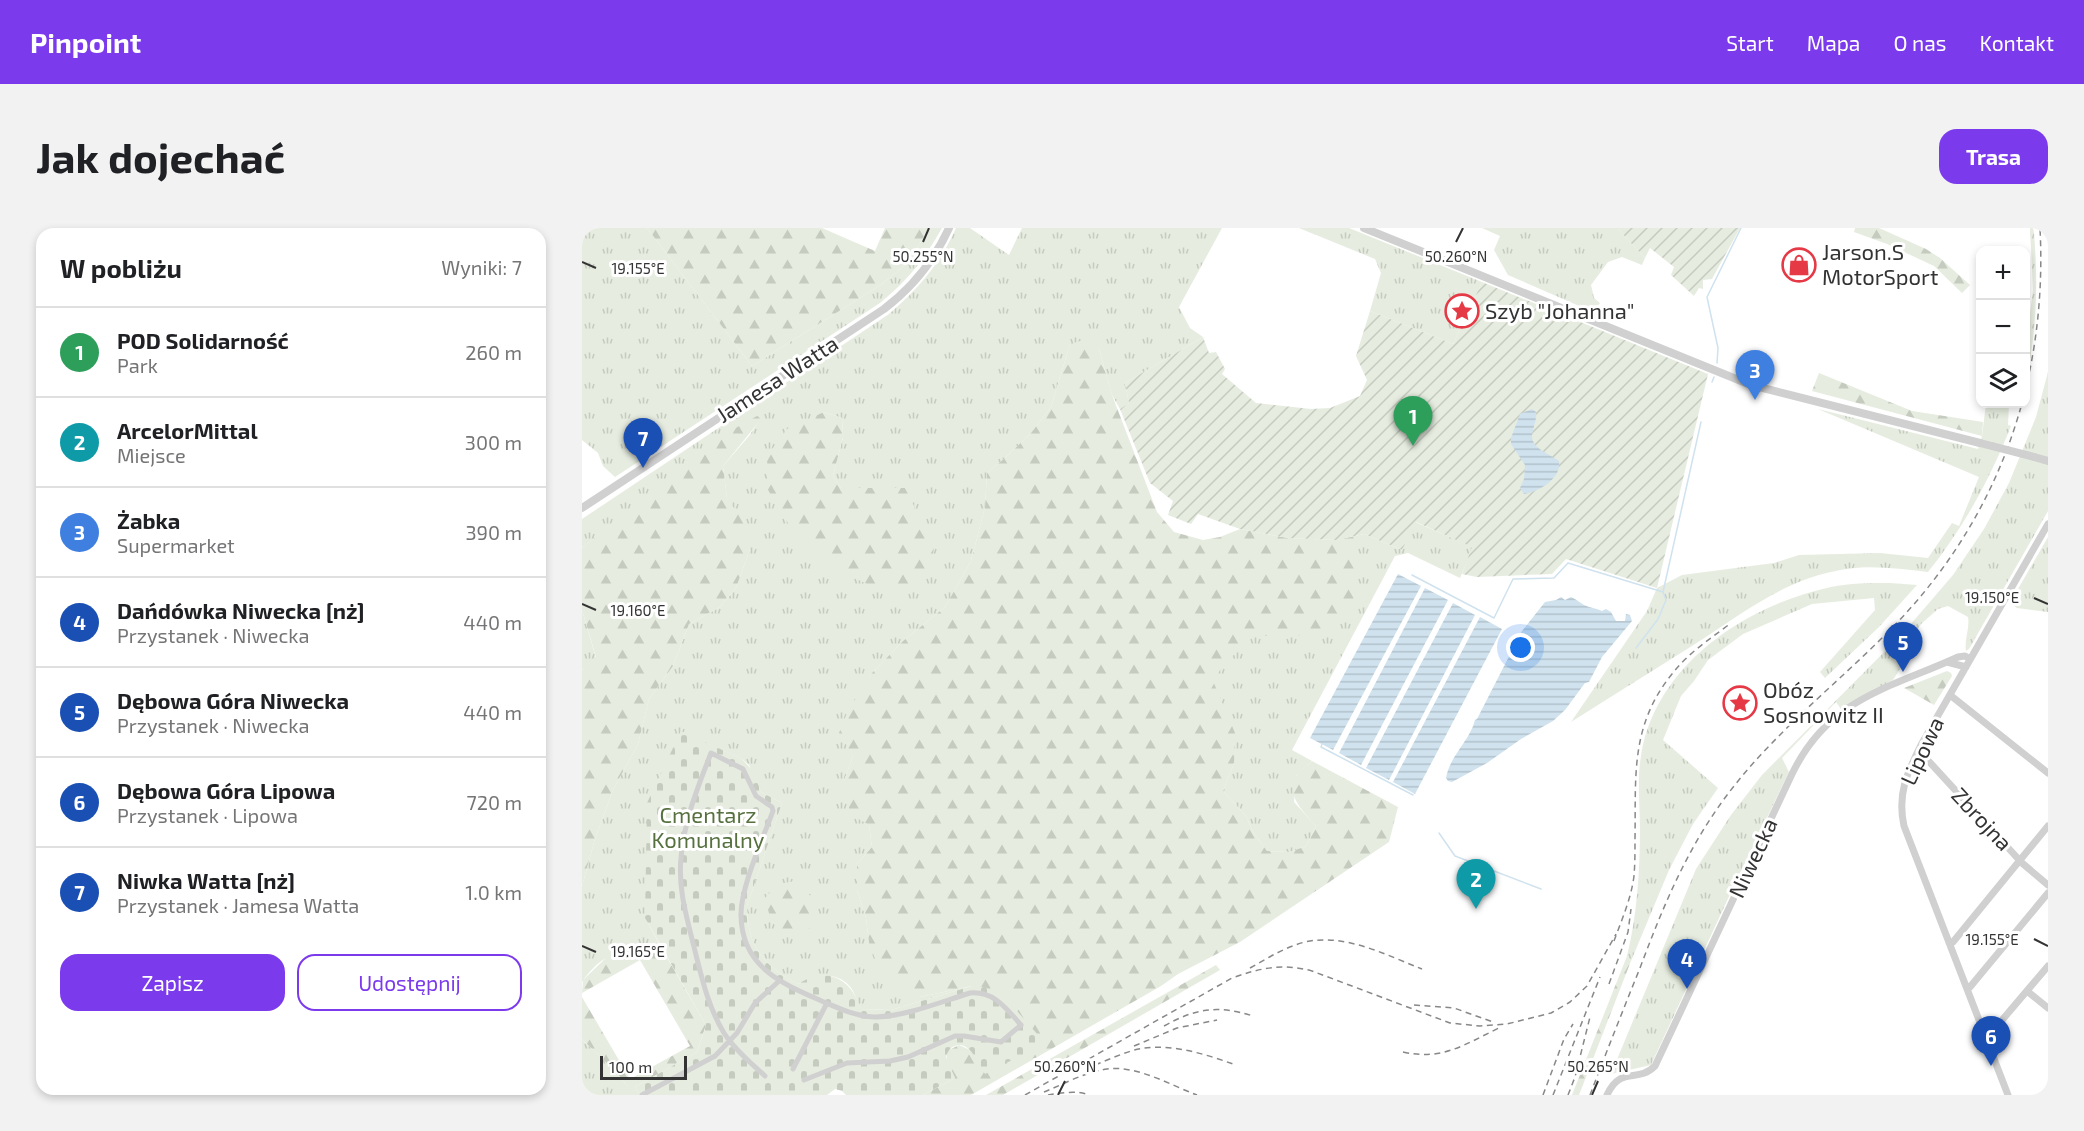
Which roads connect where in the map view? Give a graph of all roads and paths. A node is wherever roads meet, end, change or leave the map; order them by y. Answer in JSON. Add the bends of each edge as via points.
{"nodes":[{"id":1,"x":949,"y":228,"type":"edge"},
{"id":2,"x":1364,"y":228,"type":"edge"},
{"id":3,"x":2048,"y":461,"type":"edge"},
{"id":4,"x":582,"y":508,"type":"edge"},
{"id":5,"x":2048,"y":524,"type":"edge"},
{"id":6,"x":1970,"y":659,"type":"junction"},
{"id":7,"x":1947,"y":662,"type":"junction"},
{"id":8,"x":1954,"y":666,"type":"junction"},
{"id":9,"x":1965,"y":667,"type":"junction"},
{"id":10,"x":1960,"y":677,"type":"junction"},
{"id":11,"x":1950,"y":695,"type":"junction"},
{"id":12,"x":1918,"y":752,"type":"junction"},
{"id":13,"x":2048,"y":773,"type":"edge"},
{"id":14,"x":2048,"y":826,"type":"edge"},
{"id":15,"x":2020,"y":861,"type":"junction"},
{"id":16,"x":2048,"y":885,"type":"edge"},
{"id":17,"x":2048,"y":893,"type":"edge"},
{"id":18,"x":1949,"y":943,"type":"junction"},
{"id":19,"x":2048,"y":966,"type":"edge"},
{"id":20,"x":779,"y":981,"type":"junction"},
{"id":21,"x":1967,"y":989,"type":"junction"},
{"id":22,"x":2027,"y":991,"type":"junction"},
{"id":23,"x":826,"y":1003,"type":"dead end"},
{"id":24,"x":2048,"y":1008,"type":"edge"},
{"id":25,"x":1986,"y":1039,"type":"junction"},
{"id":26,"x":730,"y":1041,"type":"junction"},
{"id":27,"x":793,"y":1069,"type":"dead end"},
{"id":28,"x":765,"y":1076,"type":"dead end"},
{"id":29,"x":804,"y":1080,"type":"dead end"},
{"id":30,"x":642,"y":1095,"type":"edge"},
{"id":31,"x":1607,"y":1095,"type":"edge"},
{"id":32,"x":2008,"y":1095,"type":"edge"}],
"edges":[{"from":1,"to":4,"type":"street","name":"Jamesa Watta","via":[[930,263],[890,304]]},
{"from":2,"to":3,"type":"street","bridge":true,"via":[[1751,385]]},
{"from":5,"to":6,"type":"street","name":"Lipowa"},
{"from":6,"to":7,"type":"street","name":"Niwecka","via":[[1965,656]]},
{"from":6,"to":9,"type":"street","name":"Lipowa"},
{"from":7,"to":8,"type":"street"},
{"from":7,"to":31,"type":"street","name":"Niwecka","via":[[1867,695],[1833,718],[1809,744],[1655,1066],[1648,1072],[1617,1080]]},
{"from":8,"to":9,"type":"street"},
{"from":8,"to":10,"type":"street"},
{"from":9,"to":10,"type":"street","name":"Lipowa"},
{"from":10,"to":11,"type":"street","name":"Lipowa"},
{"from":11,"to":12,"type":"street","name":"Lipowa"},
{"from":11,"to":13,"type":"street"},
{"from":12,"to":15,"type":"street","name":"Zbrojna"},
{"from":12,"to":18,"type":"street","name":"Lipowa","via":[[1904,784],[1901,810]]},
{"from":14,"to":15,"type":"street"},
{"from":15,"to":16,"type":"street","name":"Zbrojna"},
{"from":15,"to":18,"type":"street"},
{"from":17,"to":21,"type":"street"},
{"from":18,"to":21,"type":"street","name":"Lipowa"},
{"from":19,"to":22,"type":"street"},
{"from":20,"to":26,"type":"street","via":[[755,1003]]},
{"from":20,"to":26,"type":"street","via":[[753,955],[741,915],[743,895],[772,807],[756,796],[743,769],[711,753],[687,820],[681,888],[704,989]]},
{"from":20,"to":29,"type":"street","via":[[855,1015],[875,1017],[982,993],[1001,1002],[1021,1025],[1001,1042],[955,1036],[908,1057],[846,1063]]},
{"from":21,"to":25,"type":"street","name":"Lipowa"},
{"from":22,"to":24,"type":"street"},
{"from":22,"to":25,"type":"street"},
{"from":23,"to":27,"type":"street"},
{"from":25,"to":32,"type":"street","name":"Lipowa"},
{"from":26,"to":28,"type":"street"},
{"from":26,"to":30,"type":"street","via":[[705,1062]]}]}
